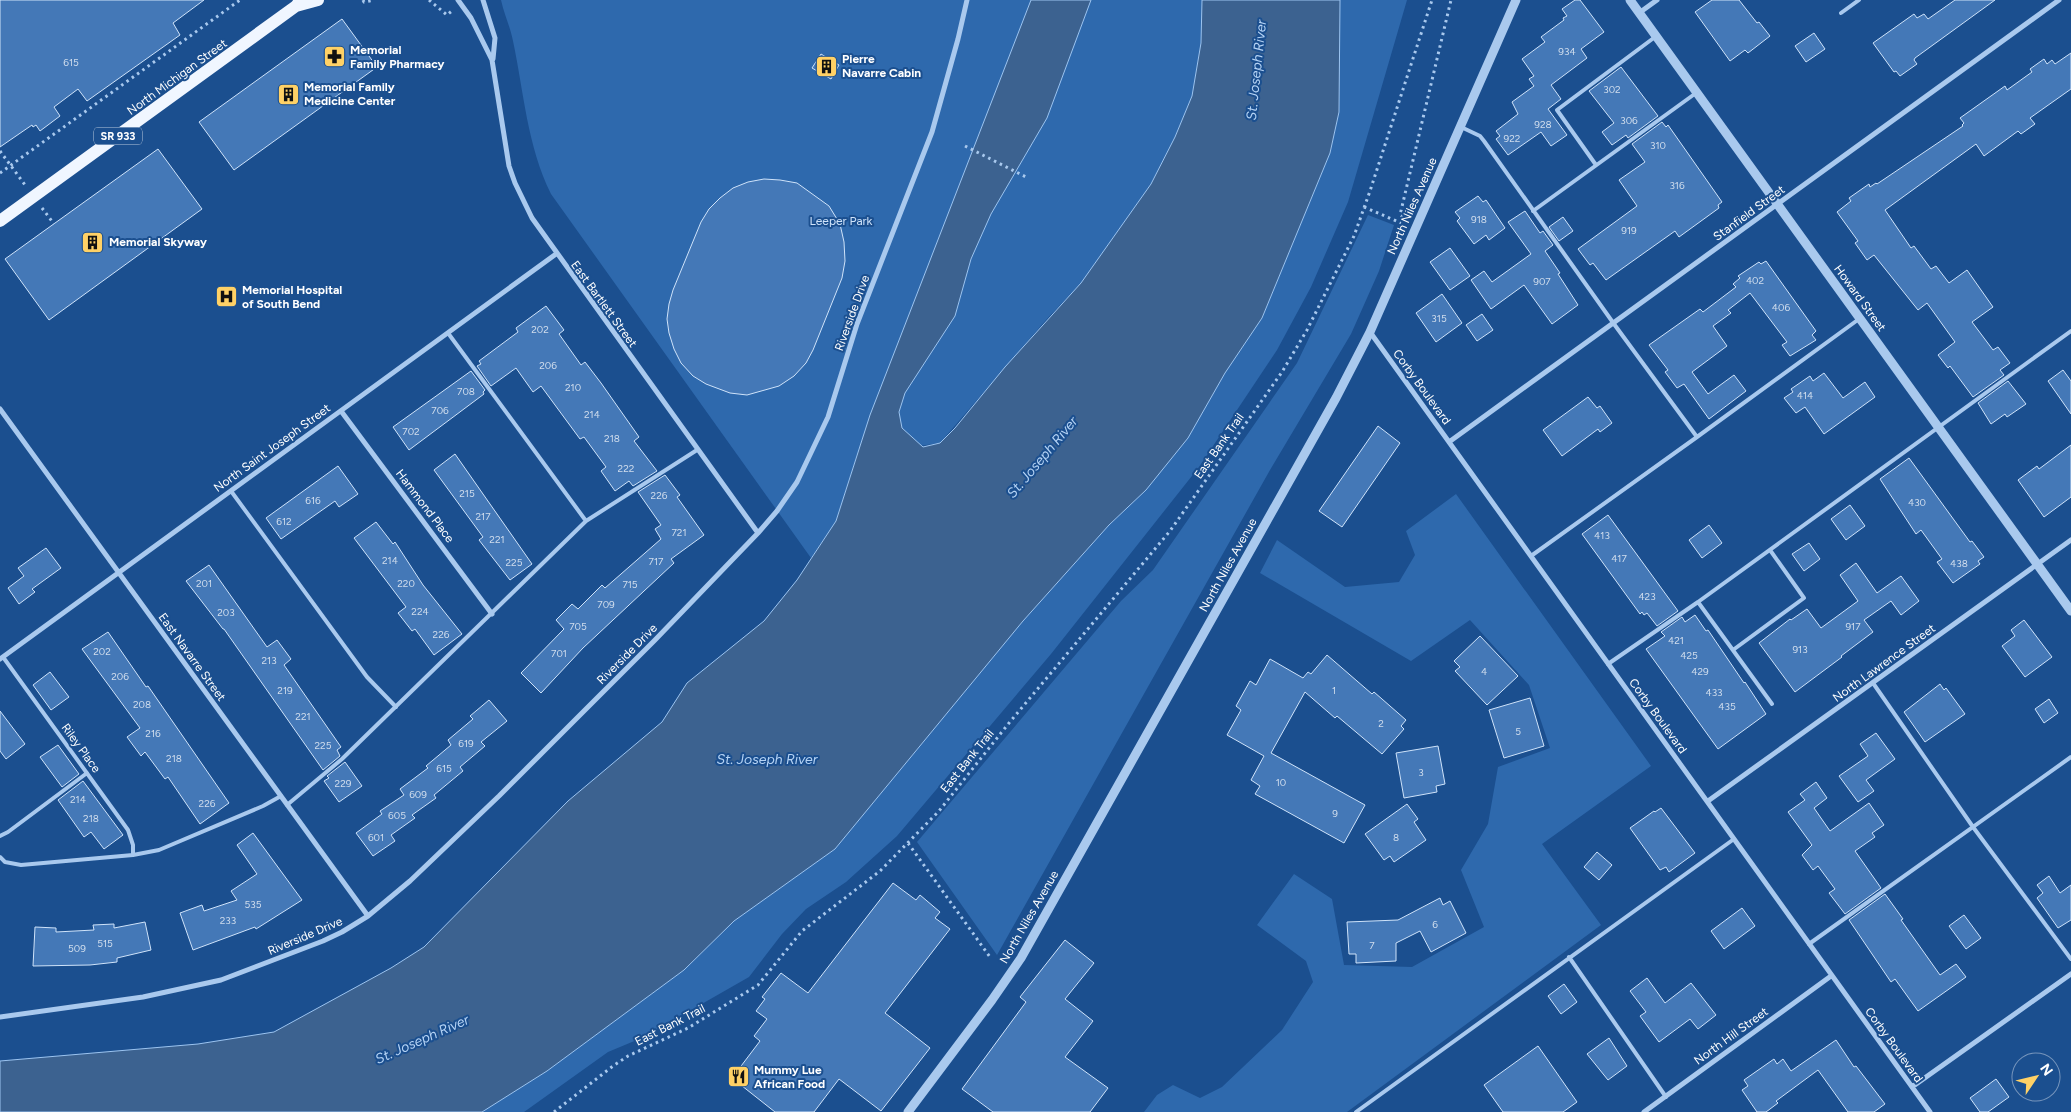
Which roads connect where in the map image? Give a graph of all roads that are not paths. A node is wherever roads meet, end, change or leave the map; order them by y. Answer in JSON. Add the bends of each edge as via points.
{"nodes":[{"id":1,"x":318,"y":0,"type":"edge"},
{"id":2,"x":458,"y":0,"type":"edge"},
{"id":3,"x":482,"y":0,"type":"edge"},
{"id":4,"x":967,"y":0,"type":"edge"},
{"id":5,"x":1516,"y":0,"type":"edge"},
{"id":6,"x":1630,"y":0,"type":"edge"},
{"id":7,"x":1657,"y":0,"type":"edge"},
{"id":8,"x":1859,"y":0,"type":"edge"},
{"id":9,"x":2059,"y":0,"type":"edge"},
{"id":10,"x":298,"y":3,"type":"edge"},
{"id":11,"x":1639,"y":12,"type":"junction"},
{"id":12,"x":1841,"y":13,"type":"dead end"},
{"id":13,"x":1656,"y":36,"type":"junction"},
{"id":14,"x":492,"y":60,"type":"junction"},
{"id":15,"x":1696,"y":92,"type":"junction"},
{"id":16,"x":1461,"y":127,"type":"junction"},
{"id":17,"x":1596,"y":164,"type":"junction"},
{"id":18,"x":1778,"y":204,"type":"junction"},
{"id":19,"x":1533,"y":211,"type":"junction"},
{"id":20,"x":0,"y":221,"type":"edge"},
{"id":21,"x":556,"y":254,"type":"junction"},
{"id":22,"x":1859,"y":318,"type":"junction"},
{"id":23,"x":1614,"y":324,"type":"junction"},
{"id":24,"x":2071,"y":331,"type":"edge"},
{"id":25,"x":1370,"y":332,"type":"junction"},
{"id":26,"x":448,"y":333,"type":"junction"},
{"id":27,"x":0,"y":409,"type":"edge"},
{"id":28,"x":341,"y":411,"type":"junction"},
{"id":29,"x":1937,"y":428,"type":"junction"},
{"id":30,"x":1697,"y":437,"type":"junction"},
{"id":31,"x":1449,"y":442,"type":"junction"},
{"id":32,"x":697,"y":450,"type":"junction"},
{"id":33,"x":231,"y":491,"type":"junction"},
{"id":34,"x":586,"y":521,"type":"junction"},
{"id":35,"x":758,"y":533,"type":"junction"},
{"id":36,"x":2071,"y":540,"type":"edge"},
{"id":37,"x":1770,"y":550,"type":"junction"},
{"id":38,"x":1531,"y":556,"type":"junction"},
{"id":39,"x":2038,"y":564,"type":"junction"},
{"id":40,"x":118,"y":573,"type":"junction"},
{"id":41,"x":1698,"y":602,"type":"junction"},
{"id":42,"x":2071,"y":611,"type":"edge"},
{"id":43,"x":492,"y":614,"type":"junction"},
{"id":44,"x":1733,"y":650,"type":"junction"},
{"id":45,"x":1,"y":658,"type":"edge"},
{"id":46,"x":1608,"y":664,"type":"junction"},
{"id":47,"x":1873,"y":684,"type":"junction"},
{"id":48,"x":1772,"y":704,"type":"dead end"},
{"id":49,"x":396,"y":707,"type":"junction"},
{"id":50,"x":2071,"y":757,"type":"edge"},
{"id":51,"x":87,"y":773,"type":"junction"},
{"id":52,"x":281,"y":796,"type":"junction"},
{"id":53,"x":1708,"y":802,"type":"junction"},
{"id":54,"x":287,"y":805,"type":"junction"},
{"id":55,"x":1973,"y":827,"type":"junction"},
{"id":56,"x":0,"y":836,"type":"edge"},
{"id":57,"x":1734,"y":839,"type":"junction"},
{"id":58,"x":133,"y":855,"type":"junction"},
{"id":59,"x":0,"y":857,"type":"edge"},
{"id":60,"x":368,"y":916,"type":"junction"},
{"id":61,"x":1808,"y":944,"type":"junction"},
{"id":62,"x":1569,"y":957,"type":"junction"},
{"id":63,"x":2071,"y":959,"type":"edge"},
{"id":64,"x":2071,"y":974,"type":"edge"},
{"id":65,"x":1831,"y":976,"type":"junction"},
{"id":66,"x":0,"y":1016,"type":"edge"},
{"id":67,"x":1912,"y":1087,"type":"junction"},
{"id":68,"x":1666,"y":1096,"type":"junction"},
{"id":69,"x":908,"y":1112,"type":"edge"},
{"id":70,"x":1356,"y":1112,"type":"edge"},
{"id":71,"x":1644,"y":1112,"type":"edge"},
{"id":72,"x":1930,"y":1112,"type":"edge"}],
"edges":[{"from":1,"to":10,"type":"main road","name":"North Michigan Street","number":"SR 933"},
{"from":2,"to":14,"type":"street","name":"East Bartlett Street","via":[[472,18]]},
{"from":3,"to":14,"type":"street","name":"East Bartlett Street","via":[[495,38]]},
{"from":4,"to":35,"type":"street","name":"Riverside Drive","via":[[932,132],[857,324],[828,417],[797,482]]},
{"from":5,"to":16,"type":"street","name":"North Niles Avenue"},
{"from":6,"to":11,"type":"street","name":"Howard Street"},
{"from":7,"to":11,"type":"street"},
{"from":8,"to":12,"type":"lane"},
{"from":9,"to":18,"type":"street","name":"Stanfield Street"},
{"from":10,"to":20,"type":"main road","name":"North Michigan Street","number":"SR 933"},
{"from":11,"to":13,"type":"street","name":"Howard Street"},
{"from":13,"to":15,"type":"street","name":"Howard Street"},
{"from":13,"to":17,"type":"lane","via":[[1556,110]]},
{"from":14,"to":21,"type":"street","name":"East Bartlett Street","via":[[509,166],[532,218]]},
{"from":15,"to":17,"type":"lane"},
{"from":15,"to":18,"type":"street","name":"Howard Street"},
{"from":16,"to":19,"type":"lane","via":[[1480,136]]},
{"from":16,"to":25,"type":"street","name":"North Niles Avenue"},
{"from":17,"to":19,"type":"lane"},
{"from":18,"to":22,"type":"street","name":"Howard Street"},
{"from":18,"to":23,"type":"street","name":"Stanfield Street"},
{"from":19,"to":23,"type":"lane"},
{"from":21,"to":26,"type":"street","name":"North Saint Joseph Street"},
{"from":21,"to":32,"type":"street","name":"East Bartlett Street"},
{"from":22,"to":29,"type":"street","name":"Howard Street"},
{"from":22,"to":30,"type":"lane"},
{"from":23,"to":30,"type":"lane"},
{"from":23,"to":31,"type":"street","name":"Stanfield Street"},
{"from":24,"to":29,"type":"lane"},
{"from":25,"to":31,"type":"street","name":"Corby Boulevard"},
{"from":25,"to":69,"type":"street","name":"North Niles Avenue","via":[[1336,398],[1020,958]]},
{"from":26,"to":28,"type":"street","name":"North Saint Joseph Street"},
{"from":26,"to":34,"type":"lane"},
{"from":27,"to":40,"type":"street","name":"East Navarre Street"},
{"from":28,"to":33,"type":"street","name":"North Saint Joseph Street"},
{"from":28,"to":43,"type":"street","name":"Hammond Place"},
{"from":29,"to":37,"type":"lane"},
{"from":29,"to":39,"type":"street","name":"Howard Street"},
{"from":30,"to":38,"type":"lane"},
{"from":31,"to":38,"type":"street","name":"Corby Boulevard"},
{"from":32,"to":34,"type":"lane"},
{"from":32,"to":35,"type":"street","name":"East Bartlett Street"},
{"from":33,"to":40,"type":"street","name":"North Saint Joseph Street"},
{"from":33,"to":49,"type":"lane","via":[[367,677]]},
{"from":34,"to":43,"type":"lane"},
{"from":35,"to":60,"type":"street","name":"Riverside Drive","via":[[499,796],[410,881]]},
{"from":36,"to":39,"type":"street","name":"North Lawrence Street"},
{"from":37,"to":41,"type":"lane"},
{"from":37,"to":44,"type":"lane","via":[[1804,598]]},
{"from":38,"to":46,"type":"street","name":"Corby Boulevard"},
{"from":39,"to":42,"type":"street","name":"Howard Street"},
{"from":39,"to":47,"type":"street","name":"North Lawrence Street"},
{"from":40,"to":45,"type":"street","name":"North Saint Joseph Street"},
{"from":40,"to":52,"type":"street","name":"East Navarre Street"},
{"from":41,"to":44,"type":"lane"},
{"from":41,"to":46,"type":"lane"},
{"from":43,"to":49,"type":"lane"},
{"from":44,"to":48,"type":"lane"},
{"from":45,"to":51,"type":"lane","name":"Riley Place"},
{"from":46,"to":53,"type":"street","name":"Corby Boulevard"},
{"from":47,"to":53,"type":"street","name":"North Lawrence Street"},
{"from":47,"to":55,"type":"lane"},
{"from":49,"to":54,"type":"lane","via":[[342,759]]},
{"from":50,"to":55,"type":"lane"},
{"from":51,"to":56,"type":"lane"},
{"from":51,"to":58,"type":"lane","name":"Riley Place","via":[[128,830],[134,845]]},
{"from":52,"to":54,"type":"street","name":"East Navarre Street"},
{"from":52,"to":58,"type":"lane","via":[[168,847]]},
{"from":53,"to":57,"type":"street","name":"Corby Boulevard"},
{"from":54,"to":60,"type":"street","name":"East Navarre Street"},
{"from":55,"to":61,"type":"lane"},
{"from":55,"to":63,"type":"lane"},
{"from":57,"to":61,"type":"street","name":"Corby Boulevard"},
{"from":57,"to":62,"type":"lane"},
{"from":58,"to":59,"type":"lane","via":[[21,865],[11,864]]},
{"from":60,"to":66,"type":"street","name":"Riverside Drive","via":[[323,941],[200,986],[133,999]]},
{"from":61,"to":65,"type":"street","name":"Corby Boulevard"},
{"from":62,"to":68,"type":"lane"},
{"from":62,"to":70,"type":"lane"},
{"from":64,"to":67,"type":"street"},
{"from":65,"to":67,"type":"street","name":"Corby Boulevard"},
{"from":65,"to":68,"type":"street","name":"North Hill Street"},
{"from":67,"to":72,"type":"street","name":"Corby Boulevard"},
{"from":68,"to":71,"type":"street","name":"North Hill Street"}]}
